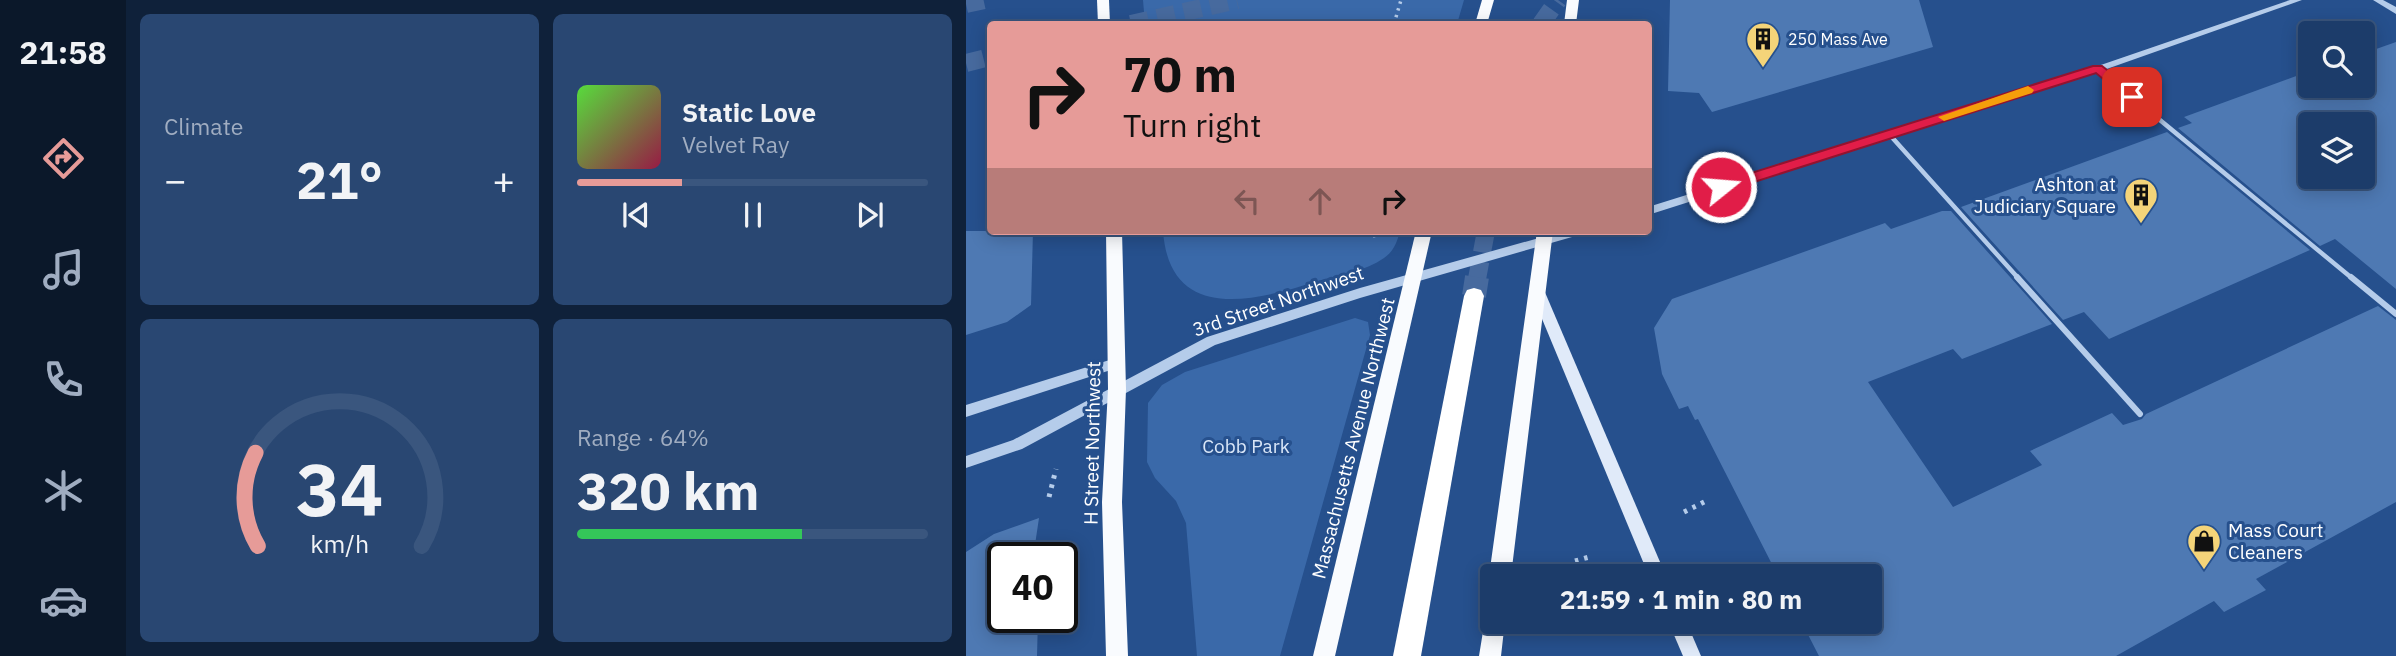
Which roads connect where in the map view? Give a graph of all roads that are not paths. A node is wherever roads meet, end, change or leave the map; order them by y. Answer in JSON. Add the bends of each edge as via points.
{"nodes":[{"id":1,"x":1103,"y":0,"type":"edge"},
{"id":2,"x":1488,"y":0,"type":"edge"},
{"id":3,"x":1573,"y":0,"type":"edge"},
{"id":4,"x":2298,"y":0,"type":"edge"},
{"id":5,"x":2377,"y":0,"type":"edge"},
{"id":6,"x":2396,"y":11,"type":"edge"},
{"id":7,"x":1104,"y":21,"type":"edge"},
{"id":8,"x":1482,"y":21,"type":"edge"},
{"id":9,"x":1570,"y":21,"type":"edge"},
{"id":10,"x":2098,"y":69,"type":"junction"},
{"id":11,"x":1889,"y":134,"type":"junction"},
{"id":12,"x":1652,"y":210,"type":"edge"},
{"id":13,"x":1114,"y":235,"type":"edge"},
{"id":14,"x":1423,"y":235,"type":"edge"},
{"id":15,"x":1544,"y":236,"type":"edge"},
{"id":16,"x":1416,"y":277,"type":"junction"},
{"id":17,"x":1537,"y":289,"type":"junction"},
{"id":18,"x":1474,"y":296,"type":"tunnel mouth"},
{"id":19,"x":2396,"y":314,"type":"edge"},
{"id":20,"x":1116,"y":363,"type":"junction"},
{"id":21,"x":1117,"y":389,"type":"junction"},
{"id":22,"x":966,"y":411,"type":"edge"},
{"id":23,"x":2140,"y":414,"type":"dead end"},
{"id":24,"x":966,"y":462,"type":"edge"},
{"id":25,"x":1502,"y":564,"type":"edge"},
{"id":26,"x":1653,"y":564,"type":"edge"},
{"id":27,"x":1493,"y":634,"type":"edge"},
{"id":28,"x":1683,"y":634,"type":"edge"},
{"id":29,"x":1117,"y":656,"type":"edge"},
{"id":30,"x":1324,"y":656,"type":"edge"},
{"id":31,"x":1407,"y":656,"type":"edge"},
{"id":32,"x":1490,"y":656,"type":"edge"},
{"id":33,"x":1692,"y":656,"type":"edge"}],
"edges":[{"from":1,"to":7,"type":"main road"},
{"from":2,"to":8,"type":"main road"},
{"from":3,"to":9,"type":"main road"},
{"from":4,"to":10,"type":"street"},
{"from":5,"to":6,"type":"street"},
{"from":10,"to":11,"type":"street"},
{"from":10,"to":19,"type":"lane"},
{"from":11,"to":12,"type":"street"},
{"from":11,"to":23,"type":"lane"},
{"from":13,"to":20,"type":"main road","name":"H Street Northwest"},
{"from":14,"to":16,"type":"main road","name":"Massachusetts Avenue Northwest"},
{"from":15,"to":16,"type":"street","name":"3rd Street Northwest"},
{"from":15,"to":17,"type":"main road"},
{"from":16,"to":21,"type":"street","name":"3rd Street Northwest","via":[[1211,341]]},
{"from":16,"to":30,"type":"main road","name":"Massachusetts Avenue Northwest"},
{"from":17,"to":25,"type":"main road"},
{"from":17,"to":26,"type":"main road"},
{"from":18,"to":31,"type":"highway"},
{"from":20,"to":21,"type":"main road","name":"H Street Northwest"},
{"from":20,"to":22,"type":"street"},
{"from":21,"to":24,"type":"street","name":"3rd Street Northwest","via":[[1017,445]]},
{"from":21,"to":29,"type":"main road","name":"H Street Northwest","via":[[1112,449]]},
{"from":27,"to":32,"type":"main road"},
{"from":28,"to":33,"type":"main road"}]}
